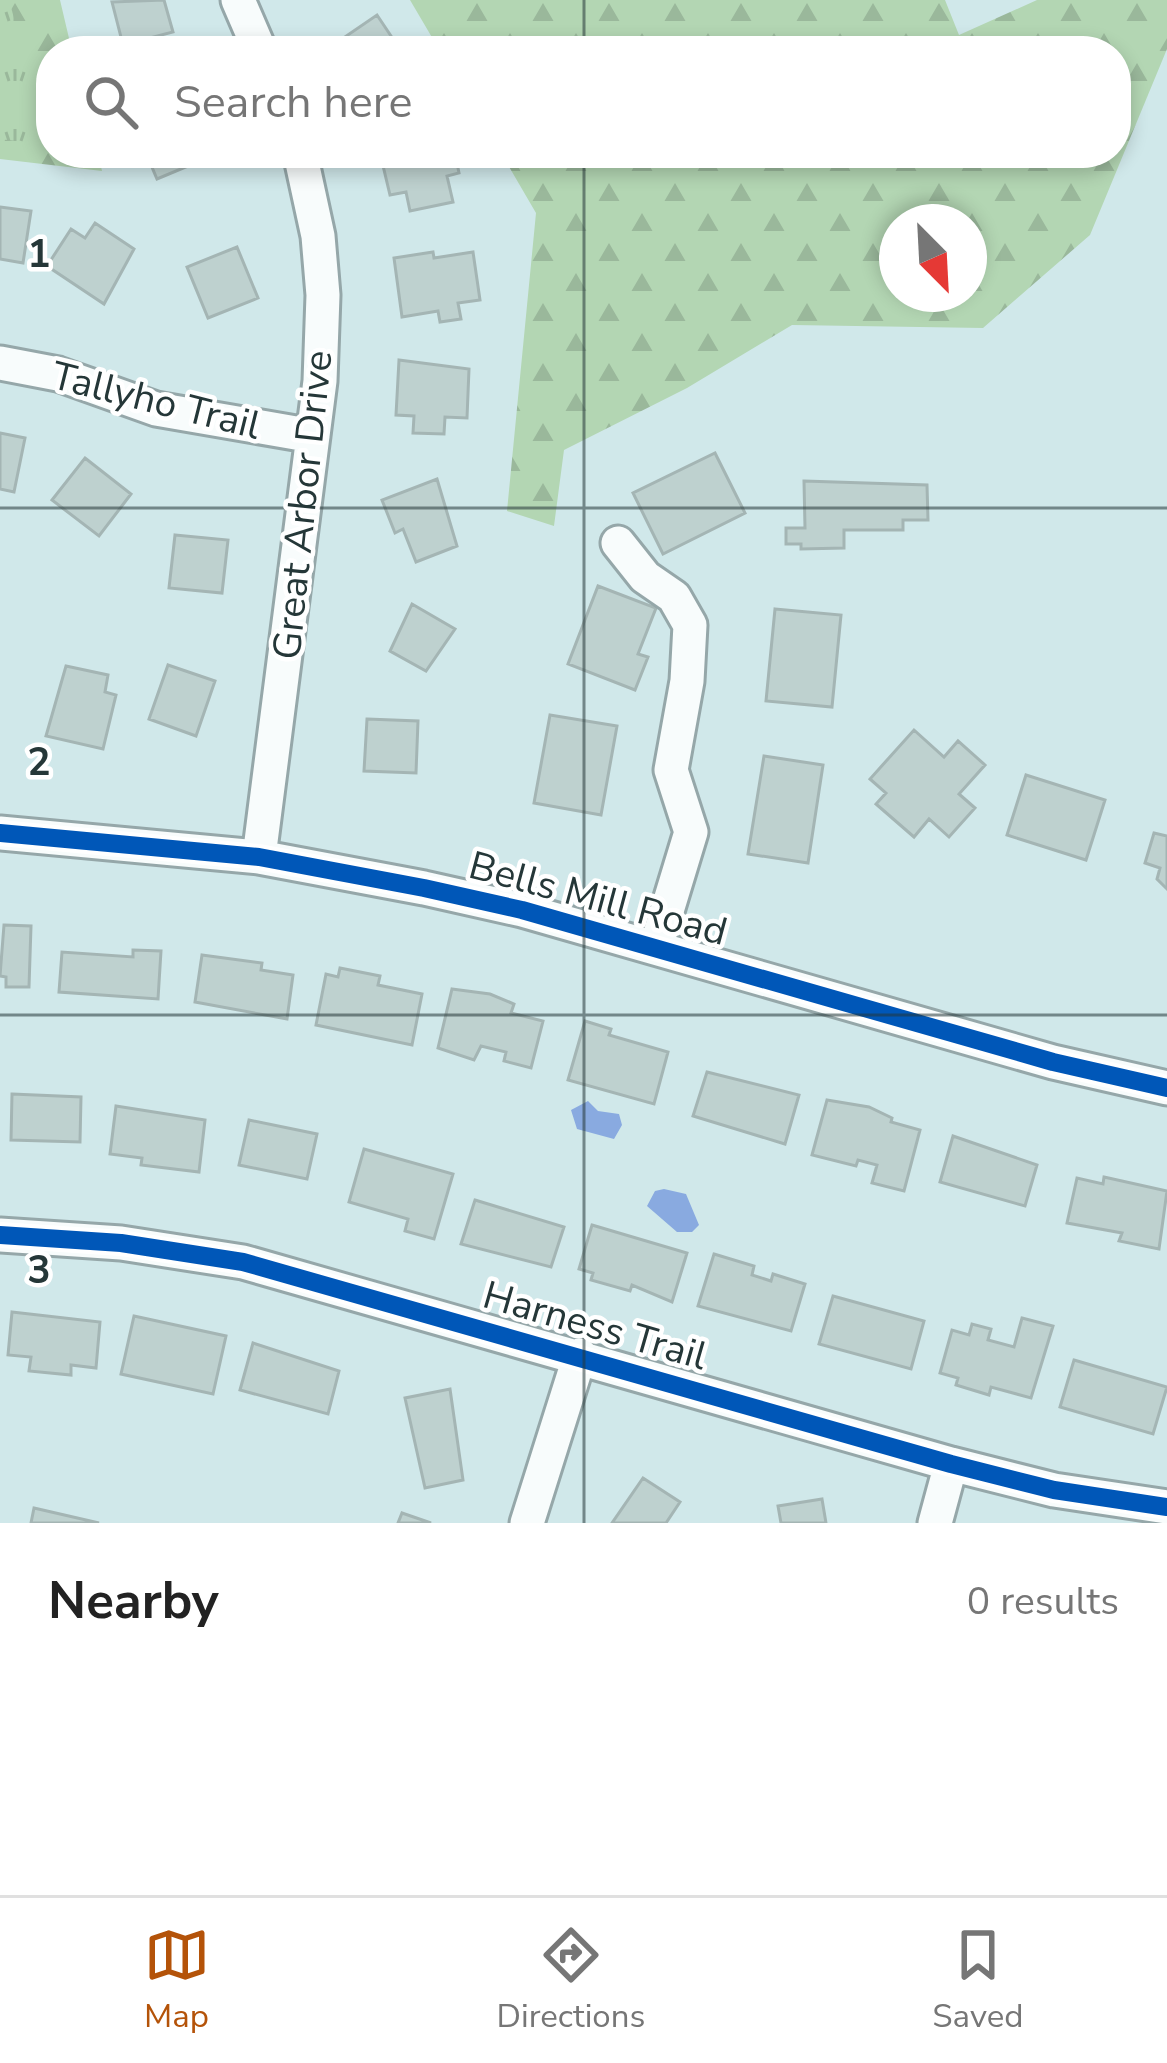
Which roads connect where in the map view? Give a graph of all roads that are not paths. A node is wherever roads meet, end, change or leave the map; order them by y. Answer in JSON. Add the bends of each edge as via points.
{"nodes":[{"id":1,"x":238,"y":0,"type":"edge"},
{"id":2,"x":254,"y":36,"type":"edge"},
{"id":3,"x":303,"y":168,"type":"edge"},
{"id":4,"x":0,"y":363,"type":"edge"},
{"id":5,"x":313,"y":436,"type":"junction"},
{"id":6,"x":618,"y":543,"type":"dead end"},
{"id":7,"x":0,"y":833,"type":"edge"},
{"id":8,"x":259,"y":857,"type":"junction"},
{"id":9,"x":656,"y":947,"type":"junction"},
{"id":10,"x":1167,"y":1088,"type":"edge"},
{"id":11,"x":0,"y":1235,"type":"edge"},
{"id":12,"x":580,"y":1354,"type":"junction"},
{"id":13,"x":951,"y":1463,"type":"junction"},
{"id":14,"x":1167,"y":1507,"type":"edge"},
{"id":15,"x":527,"y":1523,"type":"edge"},
{"id":16,"x":935,"y":1523,"type":"edge"}],
"edges":[{"from":1,"to":2,"type":"street"},
{"from":3,"to":5,"type":"street","name":"Great Arbor Drive","via":[[323,295]]},
{"from":4,"to":5,"type":"street","name":"Tallyho Trail","via":[[157,409]]},
{"from":5,"to":8,"type":"street","name":"Great Arbor Drive"},
{"from":6,"to":9,"type":"street","via":[[645,578],[674,597],[690,625],[671,770],[691,832]]},
{"from":7,"to":8,"type":"street","name":"Bells Mill Road"},
{"from":8,"to":9,"type":"street","name":"Bells Mill Road","via":[[522,910]]},
{"from":9,"to":10,"type":"street","name":"Bells Mill Road"},
{"from":11,"to":12,"type":"street","name":"Harness Trail","via":[[243,1262]]},
{"from":12,"to":13,"type":"street","name":"Harness Trail"},
{"from":12,"to":15,"type":"street"},
{"from":13,"to":14,"type":"street","name":"Harness Trail"},
{"from":13,"to":16,"type":"street"}]}
